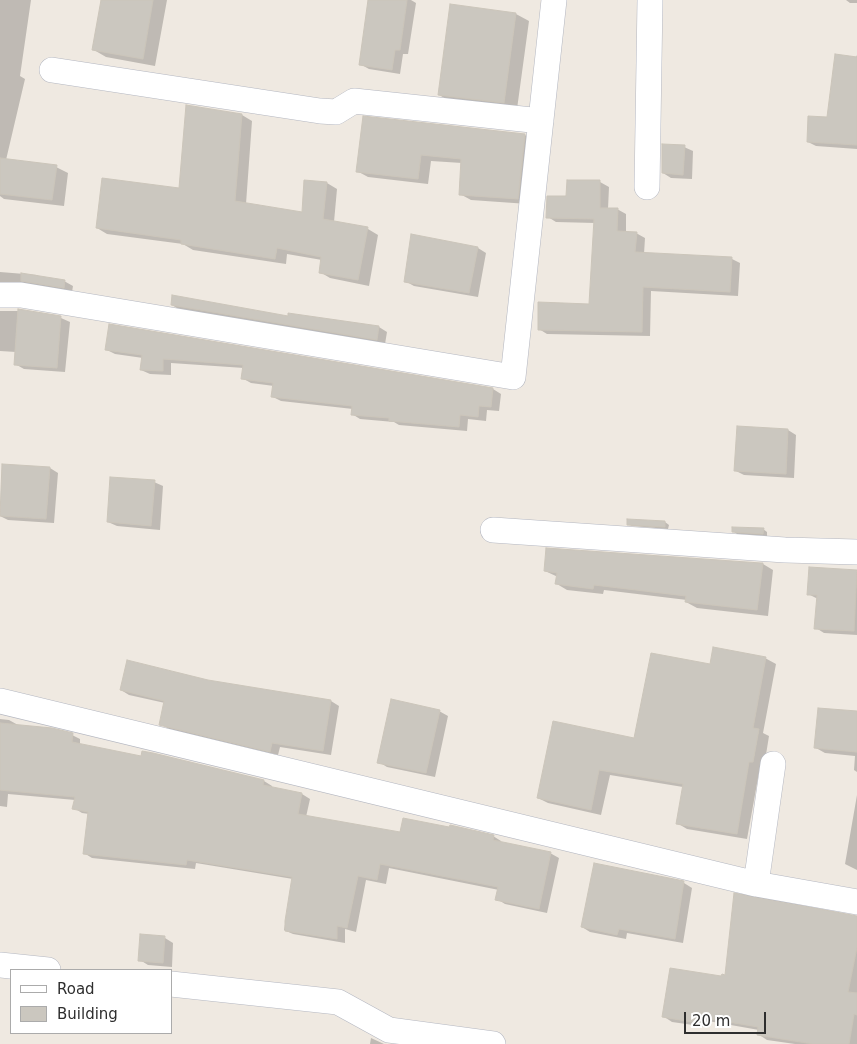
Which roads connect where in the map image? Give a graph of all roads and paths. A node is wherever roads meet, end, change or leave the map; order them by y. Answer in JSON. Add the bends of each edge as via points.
{"nodes":[{"id":1,"x":554,"y":0,"type":"edge"},
{"id":2,"x":650,"y":0,"type":"edge"},
{"id":3,"x":52,"y":70,"type":"dead end"},
{"id":4,"x":540,"y":121,"type":"junction"},
{"id":5,"x":648,"y":187,"type":"dead end"},
{"id":6,"x":0,"y":295,"type":"edge"},
{"id":7,"x":493,"y":530,"type":"dead end"},
{"id":8,"x":857,"y":552,"type":"edge"},
{"id":9,"x":0,"y":701,"type":"edge"},
{"id":10,"x":773,"y":764,"type":"dead end"},
{"id":11,"x":756,"y":884,"type":"junction"},
{"id":12,"x":857,"y":902,"type":"edge"},
{"id":13,"x":0,"y":965,"type":"edge"},
{"id":14,"x":38,"y":969,"type":"edge"},
{"id":15,"x":172,"y":984,"type":"edge"},
{"id":16,"x":493,"y":1044,"type":"edge"}],
"edges":[{"from":1,"to":4,"type":"street"},
{"from":2,"to":5,"type":"street"},
{"from":3,"to":4,"type":"street","via":[[320,111],[336,112],[354,101]]},
{"from":4,"to":6,"type":"street","via":[[513,377]]},
{"from":7,"to":8,"type":"street"},
{"from":9,"to":11,"type":"street"},
{"from":10,"to":11,"type":"street"},
{"from":11,"to":12,"type":"street"},
{"from":13,"to":14,"type":"street"},
{"from":15,"to":16,"type":"street","via":[[338,1002],[389,1030]]}]}
